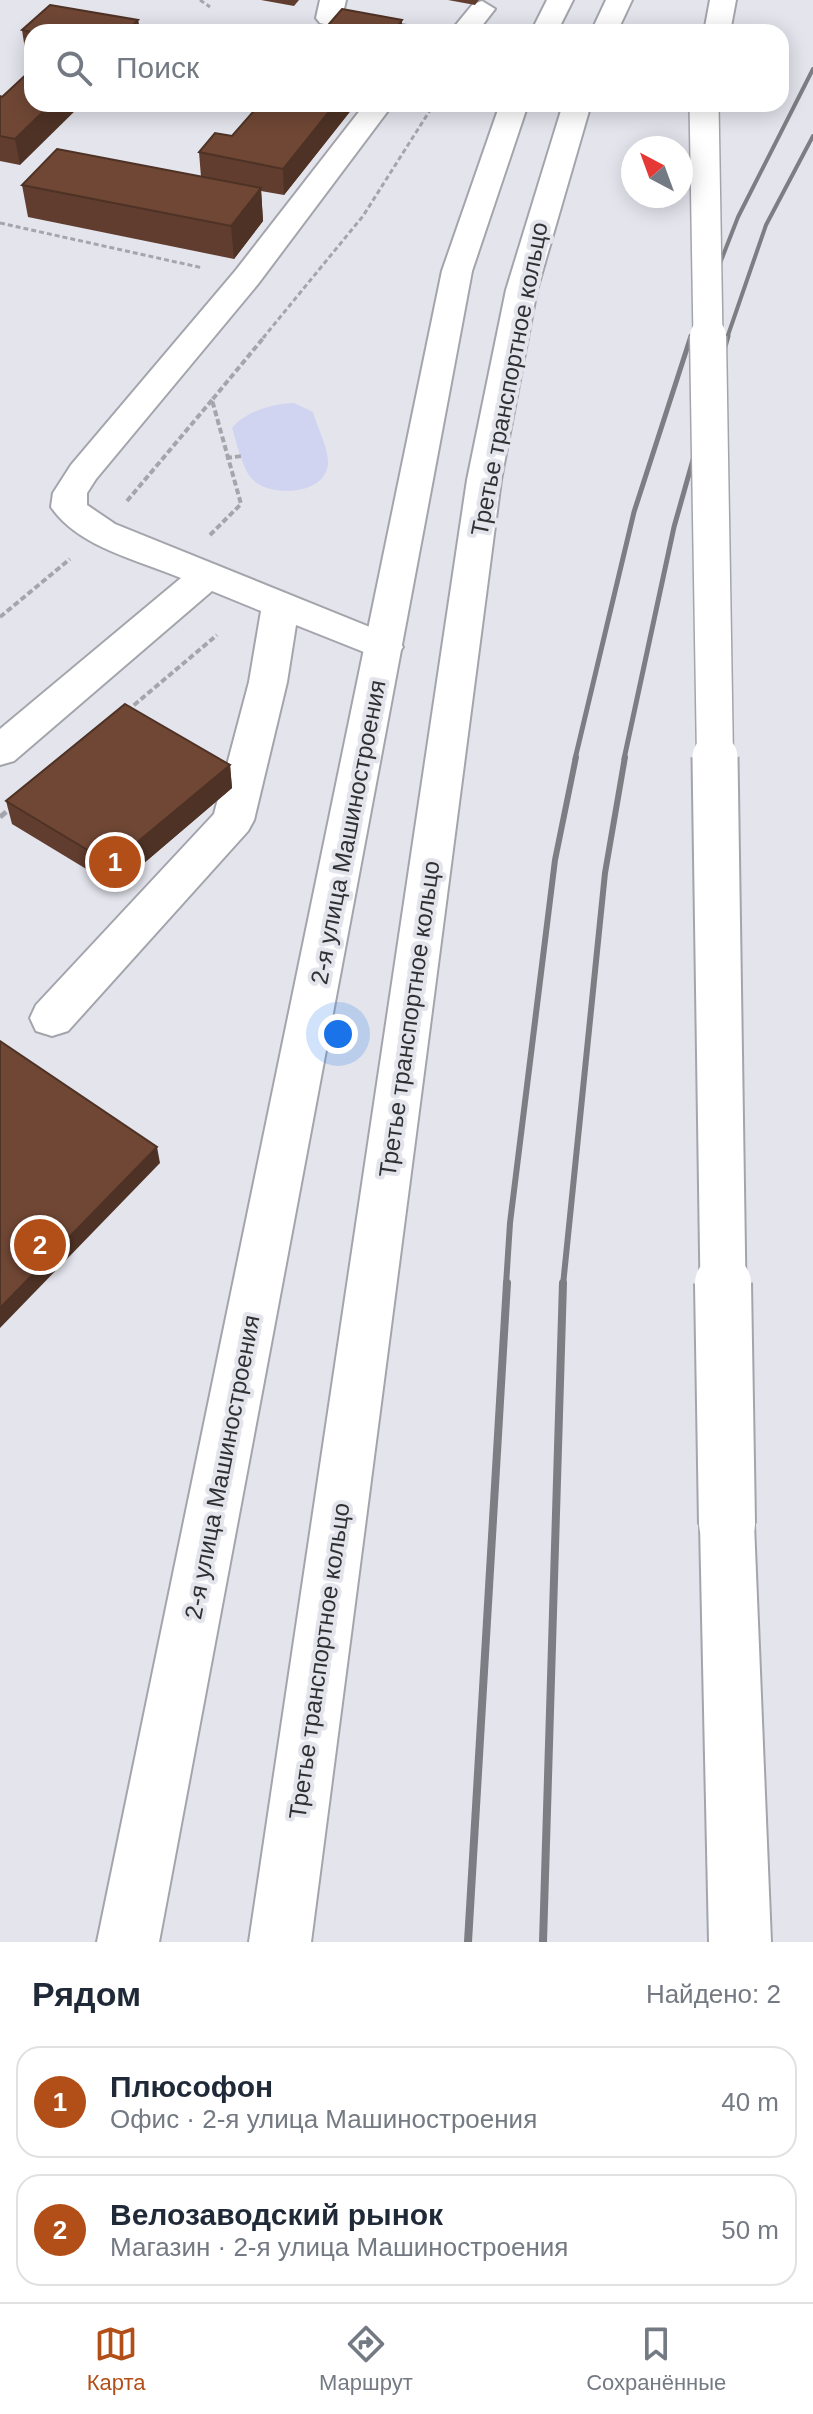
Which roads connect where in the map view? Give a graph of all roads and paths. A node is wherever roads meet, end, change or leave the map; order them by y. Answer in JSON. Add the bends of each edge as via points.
{"nodes":[{"id":1,"x":200,"y":0,"type":"edge"},
{"id":2,"x":333,"y":0,"type":"edge"},
{"id":3,"x":560,"y":0,"type":"edge"},
{"id":4,"x":619,"y":0,"type":"edge"},
{"id":5,"x":723,"y":0,"type":"edge"},
{"id":6,"x":210,"y":7,"type":"dead end"},
{"id":7,"x":482,"y":9,"type":"dead end"},
{"id":8,"x":359,"y":24,"type":"edge"},
{"id":9,"x":470,"y":24,"type":"edge"},
{"id":10,"x":548,"y":24,"type":"edge"},
{"id":11,"x":608,"y":24,"type":"edge"},
{"id":12,"x":718,"y":24,"type":"edge"},
{"id":13,"x":373,"y":112,"type":"edge"},
{"id":14,"x":429,"y":112,"type":"edge"},
{"id":15,"x":548,"y":112,"type":"edge"},
{"id":16,"x":574,"y":112,"type":"edge"},
{"id":17,"x":704,"y":112,"type":"edge"},
{"id":18,"x":529,"y":126,"type":"edge"},
{"id":19,"x":0,"y":223,"type":"edge"},
{"id":20,"x":247,"y":277,"type":"junction"},
{"id":21,"x":212,"y":400,"type":"junction"},
{"id":22,"x":242,"y":456,"type":"dead end"},
{"id":23,"x":226,"y":458,"type":"junction"},
{"id":24,"x":102,"y":532,"type":"junction"},
{"id":25,"x":192,"y":571,"type":"junction"},
{"id":26,"x":280,"y":606,"type":"junction"},
{"id":27,"x":0,"y":617,"type":"edge"},
{"id":28,"x":217,"y":635,"type":"dead end"},
{"id":29,"x":384,"y":647,"type":"junction"},
{"id":30,"x":121,"y":716,"type":"edge"},
{"id":31,"x":0,"y":751,"type":"edge"},
{"id":32,"x":24,"y":796,"type":"edge"},
{"id":33,"x":0,"y":817,"type":"edge"},
{"id":34,"x":52,"y":1018,"type":"dead end"},
{"id":35,"x":741,"y":1933,"type":"edge"},
{"id":36,"x":128,"y":1942,"type":"edge"},
{"id":37,"x":280,"y":1942,"type":"edge"}],
"edges":[{"from":1,"to":6,"type":"path"},
{"from":2,"to":8,"type":"main road","via":[[329,18]]},
{"from":3,"to":10,"type":"main road"},
{"from":4,"to":11,"type":"main road"},
{"from":5,"to":12,"type":"main road"},
{"from":7,"to":9,"type":"main road"},
{"from":13,"to":20,"type":"main road"},
{"from":14,"to":21,"type":"path","via":[[363,216]]},
{"from":15,"to":18,"type":"main road","name":"2-я улица Машиностроения"},
{"from":16,"to":37,"type":"main road","name":"Третье транспортное кольцо","via":[[552,174],[527,275],[476,540]]},
{"from":17,"to":35,"type":"main road","bridge":true,"via":[[727,1524]]},
{"from":18,"to":29,"type":"main road","name":"2-я улица Машиностроения","via":[[468,235],[457,271]]},
{"from":19,"to":20,"type":"path"},
{"from":20,"to":24,"type":"main road","via":[[70,493],[69,507]]},
{"from":21,"to":23,"type":"path"},
{"from":21,"to":24,"type":"path"},
{"from":22,"to":23,"type":"path"},
{"from":23,"to":25,"type":"path","via":[[241,504]]},
{"from":24,"to":25,"type":"main road"},
{"from":24,"to":27,"type":"path"},
{"from":25,"to":26,"type":"main road"},
{"from":25,"to":31,"type":"main road"},
{"from":26,"to":29,"type":"main road"},
{"from":26,"to":34,"type":"main road","via":[[268,682],[233,820]]},
{"from":28,"to":30,"type":"path"},
{"from":29,"to":36,"type":"main road","name":"2-я улица Машиностроения"},
{"from":32,"to":33,"type":"path"}]}
